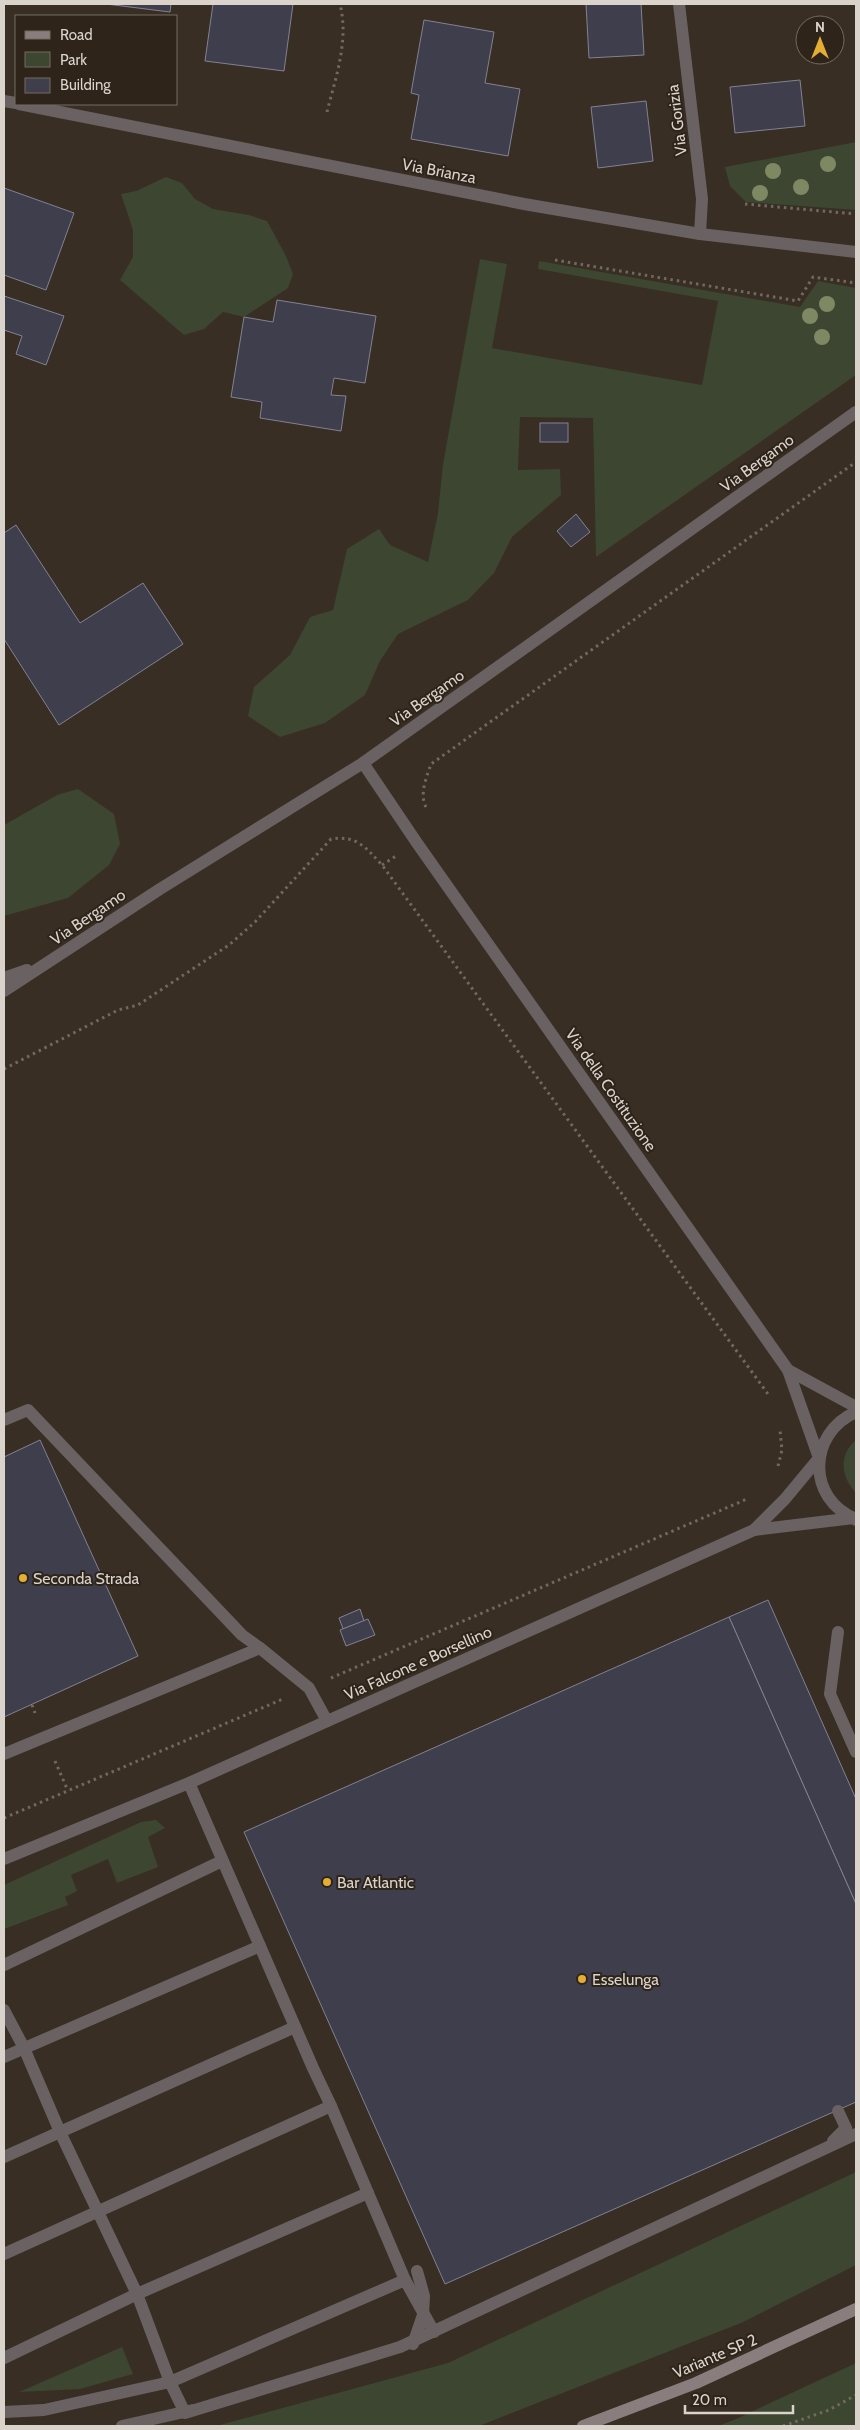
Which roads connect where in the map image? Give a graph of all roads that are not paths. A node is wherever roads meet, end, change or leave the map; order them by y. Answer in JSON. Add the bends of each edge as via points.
{"nodes":[{"id":1,"x":679,"y":4,"type":"edge"},
{"id":2,"x":23,"y":105,"type":"edge"},
{"id":3,"x":700,"y":234,"type":"junction"},
{"id":4,"x":856,"y":252,"type":"edge"},
{"id":5,"x":856,"y":412,"type":"edge"},
{"id":6,"x":363,"y":763,"type":"junction"},
{"id":7,"x":48,"y":963,"type":"junction"},
{"id":8,"x":4,"y":978,"type":"edge"},
{"id":9,"x":4,"y":991,"type":"edge"},
{"id":10,"x":788,"y":1370,"type":"junction"},
{"id":11,"x":856,"y":1408,"type":"edge"},
{"id":12,"x":856,"y":1412,"type":"edge"},
{"id":13,"x":4,"y":1420,"type":"edge"},
{"id":14,"x":819,"y":1458,"type":"junction"},
{"id":15,"x":856,"y":1519,"type":"edge"},
{"id":16,"x":754,"y":1530,"type":"junction"},
{"id":17,"x":838,"y":1632,"type":"dead end"},
{"id":18,"x":260,"y":1648,"type":"junction"},
{"id":19,"x":327,"y":1721,"type":"junction"},
{"id":20,"x":856,"y":1752,"type":"edge"},
{"id":21,"x":4,"y":1754,"type":"edge"},
{"id":22,"x":189,"y":1783,"type":"junction"},
{"id":23,"x":4,"y":1859,"type":"edge"},
{"id":24,"x":222,"y":1861,"type":"junction"},
{"id":25,"x":260,"y":1946,"type":"junction"},
{"id":26,"x":4,"y":1965,"type":"edge"},
{"id":27,"x":4,"y":2010,"type":"edge"},
{"id":28,"x":295,"y":2028,"type":"junction"},
{"id":29,"x":24,"y":2048,"type":"junction"},
{"id":30,"x":4,"y":2057,"type":"edge"},
{"id":31,"x":331,"y":2106,"type":"junction"},
{"id":32,"x":838,"y":2111,"type":"dead end"},
{"id":33,"x":60,"y":2132,"type":"junction"},
{"id":34,"x":856,"y":2134,"type":"edge"},
{"id":35,"x":823,"y":2152,"type":"junction"},
{"id":36,"x":4,"y":2157,"type":"edge"},
{"id":37,"x":368,"y":2193,"type":"junction"},
{"id":38,"x":97,"y":2212,"type":"junction"},
{"id":39,"x":4,"y":2254,"type":"edge"},
{"id":40,"x":417,"y":2271,"type":"dead end"},
{"id":41,"x":405,"y":2280,"type":"junction"},
{"id":42,"x":137,"y":2294,"type":"junction"},
{"id":43,"x":856,"y":2309,"type":"edge"},
{"id":44,"x":434,"y":2332,"type":"junction"},
{"id":45,"x":4,"y":2358,"type":"edge"},
{"id":46,"x":170,"y":2382,"type":"junction"},
{"id":47,"x":4,"y":2412,"type":"edge"},
{"id":48,"x":122,"y":2426,"type":"edge"},
{"id":49,"x":583,"y":2426,"type":"edge"}],
"edges":[{"from":1,"to":3,"type":"street","name":"Via Gorizia","via":[[702,199]]},
{"from":2,"to":3,"type":"street","name":"Via Brianza","via":[[466,193]]},
{"from":3,"to":4,"type":"street","name":"Via Brianza"},
{"from":5,"to":6,"type":"street","name":"Via Bergamo"},
{"from":6,"to":7,"type":"street","name":"Via Bergamo"},
{"from":6,"to":10,"type":"street","name":"Via della Costituzione"},
{"from":7,"to":8,"type":"street"},
{"from":7,"to":9,"type":"street","name":"Via Bergamo"},
{"from":10,"to":11,"type":"street","name":"Via della Costituzione"},
{"from":10,"to":14,"type":"street"},
{"from":12,"to":14,"type":"street","via":[[833,1427]]},
{"from":13,"to":18,"type":"street","via":[[28,1410],[242,1635]]},
{"from":14,"to":15,"type":"street","via":[[826,1494],[838,1508]]},
{"from":14,"to":16,"type":"street","name":"Via Falcone e Borsellino","via":[[786,1499]]},
{"from":15,"to":16,"type":"street"},
{"from":16,"to":19,"type":"street","name":"Via Falcone e Borsellino"},
{"from":17,"to":20,"type":"street","via":[[830,1694]]},
{"from":18,"to":19,"type":"street","via":[[309,1688]]},
{"from":18,"to":21,"type":"street"},
{"from":19,"to":22,"type":"street","name":"Via Falcone e Borsellino"},
{"from":22,"to":23,"type":"street","name":"Via Falcone e Borsellino"},
{"from":22,"to":24,"type":"street"},
{"from":24,"to":25,"type":"street"},
{"from":24,"to":26,"type":"street"},
{"from":25,"to":28,"type":"street"},
{"from":25,"to":29,"type":"street"},
{"from":27,"to":29,"type":"street"},
{"from":28,"to":31,"type":"street"},
{"from":28,"to":33,"type":"street"},
{"from":29,"to":30,"type":"street"},
{"from":29,"to":33,"type":"street"},
{"from":31,"to":37,"type":"street"},
{"from":31,"to":38,"type":"street"},
{"from":32,"to":35,"type":"street","via":[[846,2128]]},
{"from":33,"to":36,"type":"street"},
{"from":33,"to":38,"type":"street"},
{"from":34,"to":35,"type":"street"},
{"from":35,"to":44,"type":"street"},
{"from":37,"to":41,"type":"street"},
{"from":37,"to":42,"type":"street"},
{"from":38,"to":39,"type":"street"},
{"from":38,"to":42,"type":"street"},
{"from":40,"to":48,"type":"street","via":[[424,2296],[423,2315],[415,2343],[171,2417]]},
{"from":41,"to":44,"type":"street"},
{"from":41,"to":46,"type":"street"},
{"from":42,"to":45,"type":"street"},
{"from":42,"to":46,"type":"street"},
{"from":43,"to":49,"type":"main road","name":"Variante SP 2","via":[[696,2383]]},
{"from":44,"to":46,"type":"street","via":[[400,2347],[185,2413]]},
{"from":46,"to":47,"type":"street","via":[[44,2410]]}]}
